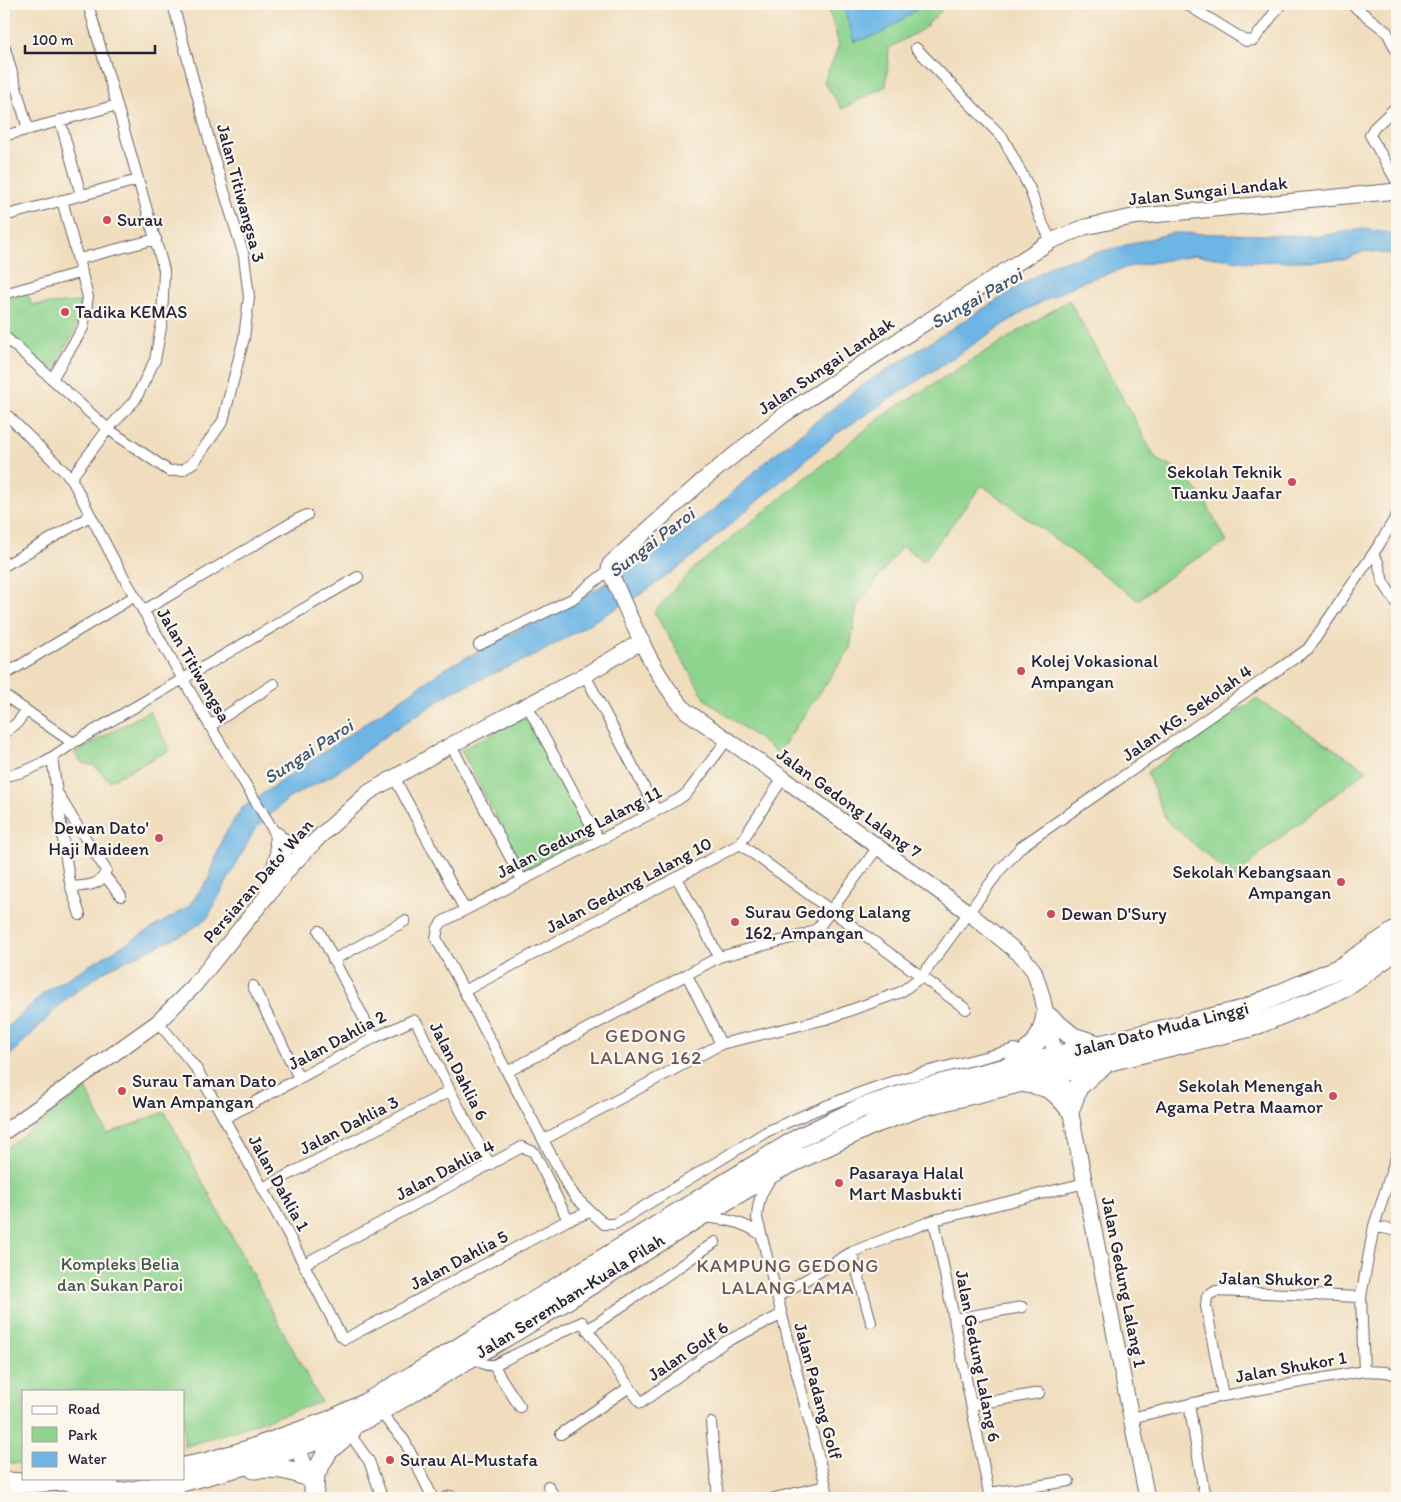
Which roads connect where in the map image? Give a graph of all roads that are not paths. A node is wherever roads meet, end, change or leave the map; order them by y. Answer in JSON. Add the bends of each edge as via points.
{"nodes":[{"id":1,"x":88,"y":4,"type":"edge"},
{"id":2,"x":173,"y":4,"type":"edge"},
{"id":3,"x":1186,"y":4,"type":"edge"},
{"id":4,"x":1281,"y":4,"type":"edge"},
{"id":5,"x":1351,"y":4,"type":"edge"},
{"id":6,"x":4,"y":45,"type":"edge"},
{"id":7,"x":916,"y":48,"type":"dead end"},
{"id":8,"x":1397,"y":52,"type":"edge"},
{"id":9,"x":6,"y":60,"type":"edge"},
{"id":10,"x":116,"y":105,"type":"junction"},
{"id":11,"x":1397,"y":106,"type":"edge"},
{"id":12,"x":60,"y":120,"type":"junction"},
{"id":13,"x":28,"y":130,"type":"junction"},
{"id":14,"x":4,"y":136,"type":"edge"},
{"id":15,"x":138,"y":180,"type":"junction"},
{"id":16,"x":1397,"y":182,"type":"edge"},
{"id":17,"x":1397,"y":191,"type":"edge"},
{"id":18,"x":81,"y":195,"type":"junction"},
{"id":19,"x":62,"y":200,"type":"junction"},
{"id":20,"x":4,"y":216,"type":"edge"},
{"id":21,"x":156,"y":239,"type":"junction"},
{"id":22,"x":1051,"y":241,"type":"junction"},
{"id":23,"x":79,"y":259,"type":"junction"},
{"id":24,"x":82,"y":272,"type":"junction"},
{"id":25,"x":4,"y":294,"type":"edge"},
{"id":26,"x":4,"y":336,"type":"edge"},
{"id":27,"x":52,"y":379,"type":"junction"},
{"id":28,"x":4,"y":412,"type":"edge"},
{"id":29,"x":108,"y":430,"type":"junction"},
{"id":30,"x":71,"y":478,"type":"junction"},
{"id":31,"x":307,"y":515,"type":"dead end"},
{"id":32,"x":1397,"y":515,"type":"edge"},
{"id":33,"x":90,"y":516,"type":"junction"},
{"id":34,"x":1373,"y":555,"type":"junction"},
{"id":35,"x":4,"y":566,"type":"edge"},
{"id":36,"x":611,"y":575,"type":"junction"},
{"id":37,"x":358,"y":577,"type":"dead end"},
{"id":38,"x":135,"y":596,"type":"junction"},
{"id":39,"x":1397,"y":604,"type":"edge"},
{"id":40,"x":144,"y":611,"type":"junction"},
{"id":41,"x":642,"y":641,"type":"junction"},
{"id":42,"x":479,"y":645,"type":"dead end"},
{"id":43,"x":4,"y":675,"type":"edge"},
{"id":44,"x":585,"y":675,"type":"junction"},
{"id":45,"x":183,"y":678,"type":"junction"},
{"id":46,"x":274,"y":684,"type":"dead end"},
{"id":47,"x":4,"y":695,"type":"edge"},
{"id":48,"x":528,"y":705,"type":"junction"},
{"id":49,"x":26,"y":711,"type":"junction"},
{"id":50,"x":210,"y":726,"type":"junction"},
{"id":51,"x":4,"y":733,"type":"edge"},
{"id":52,"x":727,"y":740,"type":"junction"},
{"id":53,"x":73,"y":743,"type":"junction"},
{"id":54,"x":451,"y":745,"type":"junction"},
{"id":55,"x":52,"y":758,"type":"junction"},
{"id":56,"x":4,"y":776,"type":"edge"},
{"id":57,"x":394,"y":777,"type":"junction"},
{"id":58,"x":783,"y":778,"type":"junction"},
{"id":59,"x":58,"y":792,"type":"junction"},
{"id":60,"x":656,"y":810,"type":"junction"},
{"id":61,"x":277,"y":836,"type":"junction"},
{"id":62,"x":599,"y":840,"type":"junction"},
{"id":63,"x":740,"y":844,"type":"junction"},
{"id":64,"x":312,"y":845,"type":"junction"},
{"id":65,"x":878,"y":847,"type":"junction"},
{"id":66,"x":292,"y":865,"type":"junction"},
{"id":67,"x":105,"y":876,"type":"junction"},
{"id":68,"x":677,"y":878,"type":"junction"},
{"id":69,"x":522,"y":880,"type":"junction"},
{"id":70,"x":71,"y":887,"type":"junction"},
{"id":71,"x":267,"y":895,"type":"junction"},
{"id":72,"x":121,"y":896,"type":"dead end"},
{"id":73,"x":465,"y":910,"type":"junction"},
{"id":74,"x":832,"y":910,"type":"junction"},
{"id":75,"x":969,"y":913,"type":"junction"},
{"id":76,"x":80,"y":915,"type":"dead end"},
{"id":77,"x":405,"y":921,"type":"dead end"},
{"id":78,"x":1397,"y":930,"type":"edge"},
{"id":79,"x":318,"y":931,"type":"dead end"},
{"id":80,"x":1397,"y":950,"type":"edge"},
{"id":81,"x":719,"y":957,"type":"junction"},
{"id":82,"x":334,"y":960,"type":"junction"},
{"id":83,"x":688,"y":974,"type":"junction"},
{"id":84,"x":922,"y":976,"type":"junction"},
{"id":85,"x":253,"y":986,"type":"dead end"},
{"id":86,"x":464,"y":991,"type":"junction"},
{"id":87,"x":966,"y":1009,"type":"dead end"},
{"id":88,"x":1046,"y":1015,"type":"junction"},
{"id":89,"x":412,"y":1020,"type":"joint"},
{"id":90,"x":158,"y":1022,"type":"junction"},
{"id":91,"x":374,"y":1038,"type":"junction"},
{"id":92,"x":722,"y":1044,"type":"junction"},
{"id":93,"x":1100,"y":1045,"type":"junction"},
{"id":94,"x":1015,"y":1050,"type":"dead end"},
{"id":95,"x":1110,"y":1061,"type":"junction"},
{"id":96,"x":1058,"y":1065,"type":"junction"},
{"id":97,"x":1008,"y":1067,"type":"junction"},
{"id":98,"x":507,"y":1072,"type":"junction"},
{"id":99,"x":299,"y":1078,"type":"junction"},
{"id":100,"x":1022,"y":1082,"type":"junction"},
{"id":101,"x":450,"y":1091,"type":"junction"},
{"id":102,"x":1070,"y":1109,"type":"junction"},
{"id":103,"x":225,"y":1118,"type":"junction"},
{"id":104,"x":790,"y":1121,"type":"junction"},
{"id":105,"x":4,"y":1132,"type":"edge"},
{"id":106,"x":799,"y":1138,"type":"junction"},
{"id":107,"x":542,"y":1140,"type":"junction"},
{"id":108,"x":1397,"y":1154,"type":"edge"},
{"id":109,"x":490,"y":1165,"type":"junction"},
{"id":110,"x":777,"y":1170,"type":"junction"},
{"id":111,"x":1085,"y":1183,"type":"junction"},
{"id":112,"x":263,"y":1188,"type":"junction"},
{"id":113,"x":590,"y":1212,"type":"junction"},
{"id":114,"x":698,"y":1217,"type":"junction"},
{"id":115,"x":568,"y":1220,"type":"junction"},
{"id":116,"x":934,"y":1220,"type":"junction"},
{"id":117,"x":1374,"y":1226,"type":"junction"},
{"id":118,"x":1397,"y":1232,"type":"edge"},
{"id":119,"x":760,"y":1234,"type":"junction"},
{"id":120,"x":716,"y":1242,"type":"dead end"},
{"id":121,"x":852,"y":1252,"type":"junction"},
{"id":122,"x":304,"y":1264,"type":"junction"},
{"id":123,"x":777,"y":1297,"type":"junction"},
{"id":124,"x":1360,"y":1297,"type":"junction"},
{"id":125,"x":1022,"y":1307,"type":"dead end"},
{"id":126,"x":781,"y":1315,"type":"junction"},
{"id":127,"x":954,"y":1319,"type":"junction"},
{"id":128,"x":871,"y":1322,"type":"dead end"},
{"id":129,"x":584,"y":1326,"type":"junction"},
{"id":130,"x":345,"y":1339,"type":"joint"},
{"id":131,"x":474,"y":1356,"type":"junction"},
{"id":132,"x":494,"y":1365,"type":"junction"},
{"id":133,"x":1364,"y":1371,"type":"junction"},
{"id":134,"x":442,"y":1374,"type":"junction"},
{"id":135,"x":1397,"y":1375,"type":"edge"},
{"id":136,"x":396,"y":1385,"type":"junction"},
{"id":137,"x":628,"y":1388,"type":"junction"},
{"id":138,"x":1039,"y":1393,"type":"dead end"},
{"id":139,"x":1223,"y":1396,"type":"junction"},
{"id":140,"x":1189,"y":1404,"type":"junction"},
{"id":141,"x":971,"y":1405,"type":"junction"},
{"id":142,"x":520,"y":1407,"type":"dead end"},
{"id":143,"x":375,"y":1414,"type":"junction"},
{"id":144,"x":1131,"y":1418,"type":"junction"},
{"id":145,"x":711,"y":1423,"type":"dead end"},
{"id":146,"x":349,"y":1433,"type":"junction"},
{"id":147,"x":561,"y":1434,"type":"dead end"},
{"id":148,"x":295,"y":1440,"type":"junction"},
{"id":149,"x":188,"y":1473,"type":"edge"},
{"id":150,"x":76,"y":1480,"type":"edge"},
{"id":151,"x":165,"y":1480,"type":"edge"},
{"id":152,"x":1069,"y":1481,"type":"dead end"},
{"id":153,"x":4,"y":1482,"type":"edge"},
{"id":154,"x":548,"y":1486,"type":"dead end"},
{"id":155,"x":826,"y":1486,"type":"junction"},
{"id":156,"x":313,"y":1489,"type":"edge"},
{"id":157,"x":990,"y":1496,"type":"edge"},
{"id":158,"x":382,"y":1497,"type":"dead end"},
{"id":159,"x":74,"y":1498,"type":"edge"},
{"id":160,"x":433,"y":1498,"type":"edge"},
{"id":161,"x":555,"y":1498,"type":"edge"},
{"id":162,"x":718,"y":1498,"type":"edge"},
{"id":163,"x":774,"y":1498,"type":"edge"},
{"id":164,"x":829,"y":1498,"type":"edge"},
{"id":165,"x":1147,"y":1498,"type":"edge"},
{"id":166,"x":1205,"y":1498,"type":"edge"}],
"edges":[{"from":1,"to":10,"type":"street"},
{"from":2,"to":29,"type":"street","name":"Jalan Titiwangsa 3","via":[[244,256],[249,297],[244,338],[223,420],[194,462],[183,470],[169,471]]},
{"from":3,"to":4,"type":"street","via":[[1250,42]]},
{"from":5,"to":8,"type":"street","via":[[1387,32]]},
{"from":6,"to":9,"type":"street"},
{"from":7,"to":22,"type":"street","via":[[1003,138],[1030,189]]},
{"from":9,"to":13,"type":"street"},
{"from":10,"to":12,"type":"street"},
{"from":10,"to":15,"type":"street"},
{"from":11,"to":16,"type":"street","via":[[1370,135]]},
{"from":12,"to":13,"type":"street"},
{"from":12,"to":18,"type":"street"},
{"from":13,"to":14,"type":"street"},
{"from":15,"to":18,"type":"street"},
{"from":15,"to":21,"type":"street"},
{"from":17,"to":22,"type":"street","name":"Jalan Sungai Landak","via":[[1132,217],[1085,227]]},
{"from":18,"to":19,"type":"street"},
{"from":19,"to":20,"type":"street"},
{"from":19,"to":23,"type":"street"},
{"from":21,"to":23,"type":"street"},
{"from":21,"to":29,"type":"street","via":[[164,270],[162,322],[155,360],[135,400]]},
{"from":22,"to":36,"type":"street","name":"Jalan Sungai Landak","via":[[785,414],[610,564]]},
{"from":23,"to":24,"type":"street"},
{"from":24,"to":25,"type":"street"},
{"from":24,"to":27,"type":"street","via":[[88,296],[83,328]]},
{"from":26,"to":27,"type":"street","name":"Jalan Titiwangsa 3"},
{"from":27,"to":29,"type":"street","name":"Jalan Titiwangsa 3"},
{"from":28,"to":30,"type":"street","name":"Jalan Titiwangsa"},
{"from":29,"to":30,"type":"street"},
{"from":30,"to":33,"type":"street","name":"Jalan Titiwangsa"},
{"from":31,"to":40,"type":"street"},
{"from":32,"to":34,"type":"street","name":"Jalan KG. Sekolah 4"},
{"from":33,"to":35,"type":"street"},
{"from":33,"to":38,"type":"street","name":"Jalan Titiwangsa"},
{"from":34,"to":39,"type":"street","via":[[1383,582]]},
{"from":34,"to":75,"type":"street","name":"Jalan KG. Sekolah 4","via":[[1308,649],[1022,846]]},
{"from":36,"to":41,"type":"street","name":"Jalan Gedong Lalang 7"},
{"from":36,"to":42,"type":"street"},
{"from":37,"to":45,"type":"street"},
{"from":38,"to":40,"type":"street","name":"Jalan Titiwangsa"},
{"from":38,"to":43,"type":"street"},
{"from":40,"to":45,"type":"street","name":"Jalan Titiwangsa"},
{"from":41,"to":44,"type":"street","name":"Persiaran Dato' Wan"},
{"from":41,"to":52,"type":"street","name":"Jalan Gedong Lalang 7","via":[[686,711]]},
{"from":44,"to":48,"type":"street","name":"Persiaran Dato' Wan"},
{"from":44,"to":60,"type":"street"},
{"from":45,"to":50,"type":"street","name":"Jalan Titiwangsa"},
{"from":45,"to":53,"type":"street"},
{"from":46,"to":50,"type":"street"},
{"from":47,"to":49,"type":"street"},
{"from":48,"to":54,"type":"street","name":"Persiaran Dato' Wan"},
{"from":48,"to":62,"type":"street"},
{"from":49,"to":51,"type":"street"},
{"from":49,"to":53,"type":"street"},
{"from":50,"to":61,"type":"street","name":"Jalan Titiwangsa"},
{"from":52,"to":58,"type":"street","name":"Jalan Gedong Lalang 7"},
{"from":52,"to":60,"type":"street","name":"Jalan Gedung Lalang 11","via":[[688,793]]},
{"from":53,"to":55,"type":"street"},
{"from":54,"to":57,"type":"street","name":"Persiaran Dato' Wan"},
{"from":54,"to":69,"type":"street"},
{"from":55,"to":56,"type":"street"},
{"from":55,"to":59,"type":"street"},
{"from":57,"to":64,"type":"street","name":"Persiaran Dato' Wan","via":[[369,792]]},
{"from":57,"to":73,"type":"street"},
{"from":58,"to":63,"type":"street","name":"Jalan Gedung Lalang 10"},
{"from":58,"to":65,"type":"street","name":"Jalan Gedong Lalang 7"},
{"from":59,"to":67,"type":"street","via":[[105,868]]},
{"from":59,"to":70,"type":"street"},
{"from":60,"to":62,"type":"street","name":"Jalan Gedung Lalang 11"},
{"from":61,"to":64,"type":"street","via":[[295,846]]},
{"from":61,"to":66,"type":"street","name":"Jalan Titiwangsa"},
{"from":61,"to":71,"type":"street","via":[[278,854]]},
{"from":62,"to":69,"type":"street","name":"Jalan Gedung Lalang 11"},
{"from":63,"to":68,"type":"street","name":"Jalan Gedung Lalang 10"},
{"from":63,"to":74,"type":"street"},
{"from":64,"to":66,"type":"street","name":"Persiaran Dato' Wan"},
{"from":65,"to":74,"type":"street"},
{"from":65,"to":75,"type":"street","name":"Jalan Gedong Lalang 7"},
{"from":66,"to":71,"type":"street","name":"Persiaran Dato' Wan"},
{"from":67,"to":70,"type":"street","via":[[89,886]]},
{"from":67,"to":72,"type":"street"},
{"from":68,"to":81,"type":"street"},
{"from":68,"to":86,"type":"street","name":"Jalan Gedung Lalang 10"},
{"from":69,"to":73,"type":"street","name":"Jalan Gedung Lalang 11"},
{"from":70,"to":76,"type":"street"},
{"from":71,"to":90,"type":"street","name":"Persiaran Dato' Wan","via":[[193,987]]},
{"from":73,"to":86,"type":"street","name":"Jalan Gedung Lalang 11","via":[[442,922],[436,938]]},
{"from":74,"to":81,"type":"street","via":[[818,928],[807,934]]},
{"from":74,"to":84,"type":"street"},
{"from":75,"to":84,"type":"street","name":"Jalan KG. Sekolah 4"},
{"from":75,"to":88,"type":"street","name":"Jalan Gedong Lalang 7","via":[[1022,956],[1034,972]]},
{"from":77,"to":82,"type":"street"},
{"from":78,"to":93,"type":"highway","name":"Jalan Dato Muda Linggi","via":[[1342,967],[1243,1010]]},
{"from":79,"to":82,"type":"street"},
{"from":80,"to":95,"type":"highway","name":"Jalan Dato Muda Linggi","via":[[1346,986],[1251,1027]]},
{"from":81,"to":83,"type":"street"},
{"from":82,"to":91,"type":"street"},
{"from":83,"to":92,"type":"street"},
{"from":83,"to":98,"type":"street"},
{"from":84,"to":87,"type":"street"},
{"from":84,"to":92,"type":"street","name":"Jalan KG. Sekolah 4","via":[[901,992],[826,1019]]},
{"from":85,"to":99,"type":"street"},
{"from":86,"to":98,"type":"street"},
{"from":88,"to":93,"type":"highway","via":[[1073,1037]]},
{"from":88,"to":96,"type":"street","name":"Jalan Gedong Lalang 7"},
{"from":88,"to":97,"type":"highway","via":[[1042,1034],[1033,1048]]},
{"from":89,"to":91,"type":"street","name":"Jalan Dahlia 2"},
{"from":89,"to":101,"type":"street","name":"Jalan Dahlia 6","via":[[417,1023]]},
{"from":90,"to":103,"type":"street","name":"Jalan Dahlia 1","via":[[196,1068]]},
{"from":90,"to":105,"type":"street","name":"Persiaran Dato' Wan"},
{"from":91,"to":99,"type":"street","name":"Jalan Dahlia 2"},
{"from":92,"to":107,"type":"street","name":"Jalan KG. Sekolah 4"},
{"from":93,"to":96,"type":"highway","name":"Jalan Dato Muda Linggi"},
{"from":94,"to":104,"type":"street","via":[[914,1076]]},
{"from":95,"to":96,"type":"highway","name":"Jalan Dato Muda Linggi"},
{"from":95,"to":102,"type":"highway","via":[[1078,1087]]},
{"from":96,"to":97,"type":"highway","name":"Jalan Seremban-Kuala Pilah"},
{"from":96,"to":100,"type":"highway","name":"Jalan Seremban-Kuala Pilah"},
{"from":96,"to":102,"type":"street","name":"Jalan Gedung Lalang 1"},
{"from":97,"to":106,"type":"highway","name":"Jalan Seremban-Kuala Pilah","via":[[861,1108]]},
{"from":98,"to":107,"type":"street"},
{"from":99,"to":103,"type":"street","name":"Jalan Dahlia 2"},
{"from":100,"to":102,"type":"highway","via":[[1042,1085],[1057,1093]]},
{"from":100,"to":110,"type":"highway","name":"Jalan Seremban-Kuala Pilah","via":[[923,1106],[873,1124]]},
{"from":101,"to":109,"type":"street","name":"Jalan Dahlia 6"},
{"from":101,"to":112,"type":"street","name":"Jalan Dahlia 3"},
{"from":102,"to":111,"type":"street","name":"Jalan Gedung Lalang 1"},
{"from":103,"to":112,"type":"street","name":"Jalan Dahlia 1"},
{"from":104,"to":106,"type":"street"},
{"from":104,"to":113,"type":"street","via":[[766,1132],[615,1224],[604,1224]]},
{"from":106,"to":136,"type":"highway","name":"Jalan Seremban-Kuala Pilah"},
{"from":107,"to":113,"type":"street","via":[[567,1185]]},
{"from":108,"to":117,"type":"street"},
{"from":109,"to":115,"type":"street","name":"Jalan Dahlia 4","via":[[522,1147],[534,1152]]},
{"from":109,"to":122,"type":"street","name":"Jalan Dahlia 4"},
{"from":110,"to":114,"type":"highway","name":"Jalan Seremban-Kuala Pilah"},
{"from":110,"to":119,"type":"street","name":"Jalan Padang Golf","via":[[758,1201]]},
{"from":111,"to":116,"type":"street"},
{"from":111,"to":144,"type":"street","name":"Jalan Gedung Lalang 1"},
{"from":112,"to":122,"type":"street","name":"Jalan Dahlia 1"},
{"from":113,"to":115,"type":"street","name":"Jalan Dahlia 5"},
{"from":114,"to":119,"type":"street","via":[[727,1219]]},
{"from":114,"to":131,"type":"highway","name":"Jalan Seremban-Kuala Pilah"},
{"from":115,"to":130,"type":"street","name":"Jalan Dahlia 5"},
{"from":116,"to":121,"type":"street"},
{"from":116,"to":127,"type":"street","name":"Jalan Gedung Lalang 6"},
{"from":117,"to":118,"type":"street"},
{"from":117,"to":124,"type":"street"},
{"from":119,"to":123,"type":"street","name":"Jalan Padang Golf"},
{"from":120,"to":129,"type":"street"},
{"from":121,"to":123,"type":"street"},
{"from":121,"to":128,"type":"street"},
{"from":122,"to":130,"type":"street","name":"Jalan Dahlia 1"},
{"from":123,"to":126,"type":"street","name":"Jalan Padang Golf"},
{"from":124,"to":133,"type":"street"},
{"from":124,"to":139,"type":"street","name":"Jalan Shukor 2","via":[[1216,1291],[1207,1296],[1206,1306]]},
{"from":125,"to":127,"type":"street"},
{"from":126,"to":137,"type":"street","name":"Jalan Golf 6","via":[[725,1342],[640,1403]]},
{"from":126,"to":155,"type":"street","name":"Jalan Padang Golf"},
{"from":127,"to":141,"type":"street","name":"Jalan Gedung Lalang 6"},
{"from":129,"to":132,"type":"street"},
{"from":129,"to":137,"type":"street"},
{"from":131,"to":132,"type":"street","via":[[481,1362]]},
{"from":131,"to":134,"type":"highway","name":"Jalan Seremban-Kuala Pilah"},
{"from":132,"to":142,"type":"street"},
{"from":133,"to":135,"type":"street","name":"Jalan Shukor 1"},
{"from":133,"to":139,"type":"street","name":"Jalan Shukor 1"},
{"from":134,"to":136,"type":"highway","via":[[432,1374],[402,1390]]},
{"from":134,"to":143,"type":"highway","name":"Jalan Seremban-Kuala Pilah"},
{"from":136,"to":148,"type":"highway","name":"Jalan Seremban-Kuala Pilah"},
{"from":137,"to":147,"type":"street"},
{"from":138,"to":141,"type":"street"},
{"from":139,"to":140,"type":"street"},
{"from":140,"to":144,"type":"street"},
{"from":140,"to":166,"type":"street"},
{"from":141,"to":157,"type":"street","name":"Jalan Gedung Lalang 6"},
{"from":143,"to":146,"type":"highway"},
{"from":143,"to":148,"type":"highway","name":"Jalan Seremban-Kuala Pilah","via":[[334,1434]]},
{"from":143,"to":160,"type":"street","via":[[404,1440]]},
{"from":144,"to":165,"type":"street","name":"Jalan Gedung Lalang 1"},
{"from":145,"to":162,"type":"street"},
{"from":146,"to":156,"type":"highway","via":[[328,1451],[316,1474]]},
{"from":146,"to":158,"type":"street","via":[[371,1465]]},
{"from":148,"to":149,"type":"highway","name":"Jalan Seremban-Kuala Pilah","via":[[253,1464]]},
{"from":148,"to":156,"type":"street"},
{"from":149,"to":156,"type":"highway","via":[[290,1470]]},
{"from":150,"to":153,"type":"highway"},
{"from":151,"to":159,"type":"highway","name":"Jalan Seremban-Kuala Pilah","via":[[126,1492]]},
{"from":152,"to":157,"type":"street"},
{"from":154,"to":161,"type":"street"},
{"from":155,"to":163,"type":"street"},
{"from":155,"to":164,"type":"street","name":"Jalan Padang Golf"}]}
